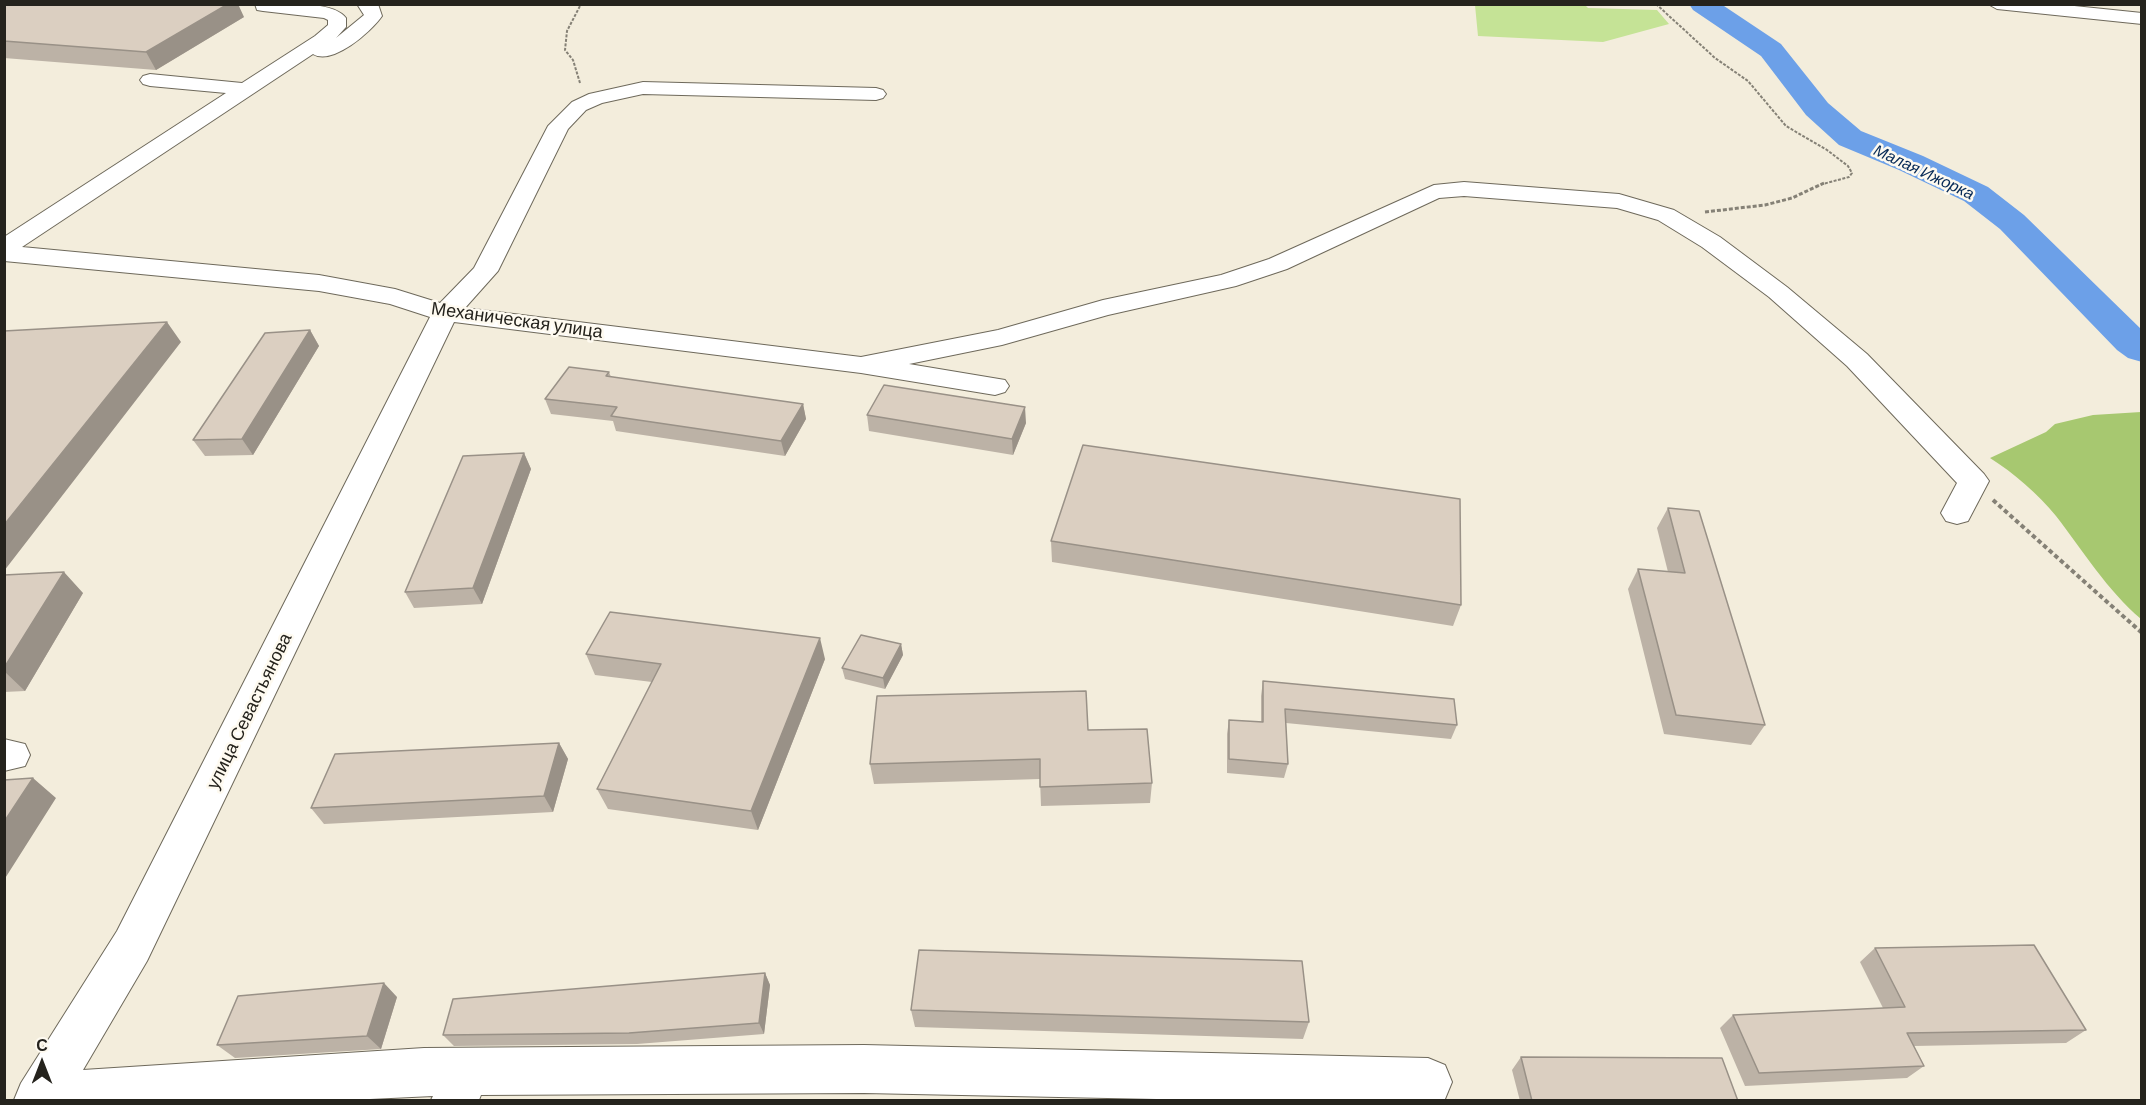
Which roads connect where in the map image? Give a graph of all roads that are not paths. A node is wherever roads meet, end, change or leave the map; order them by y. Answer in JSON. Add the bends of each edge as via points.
{"nodes":[{"id":1,"x":1997,"y":4,"type":"edge"},
{"id":2,"x":263,"y":6,"type":"dead end"},
{"id":3,"x":375,"y":8,"type":"edge"},
{"id":4,"x":2142,"y":19,"type":"edge"},
{"id":5,"x":283,"y":67,"type":"junction"},
{"id":6,"x":150,"y":80,"type":"dead end"},
{"id":7,"x":246,"y":89,"type":"junction"},
{"id":8,"x":876,"y":94,"type":"dead end"},
{"id":9,"x":4,"y":248,"type":"edge"},
{"id":10,"x":4,"y":253,"type":"edge"},
{"id":11,"x":445,"y":313,"type":"junction"},
{"id":12,"x":861,"y":365,"type":"junction"},
{"id":13,"x":994,"y":386,"type":"dead end"},
{"id":14,"x":1957,"y":513,"type":"dead end"},
{"id":15,"x":1428,"y":1082,"type":"dead end"},
{"id":16,"x":460,"y":1086,"type":"edge"},
{"id":17,"x":39,"y":1099,"type":"edge"}],
"edges":[{"from":1,"to":4,"type":"street"},
{"from":2,"to":5,"type":"street","via":[[329,12],[337,18],[337,27],[330,34]]},
{"from":3,"to":5,"type":"street","via":[[365,26],[347,40]]},
{"from":5,"to":7,"type":"street"},
{"from":6,"to":7,"type":"street"},
{"from":7,"to":9,"type":"street"},
{"from":8,"to":11,"type":"street","name":"улица Севастьянова","via":[[643,88],[596,98],[579,106],[559,126],[486,271]]},
{"from":10,"to":11,"type":"street","name":"Механическая улица","via":[[319,284],[395,297]]},
{"from":11,"to":12,"type":"street","name":"Механическая улица"},
{"from":11,"to":17,"type":"street","name":"улица Севастьянова","via":[[132,946]]},
{"from":12,"to":13,"type":"street","name":"Механическая улица"},
{"from":12,"to":14,"type":"street","via":[[1002,337],[1103,308],[1227,281],[1278,264],[1434,192],[1464,189],[1619,201],[1666,215],[1711,242],[1778,292],[1857,360],[1973,481]]},
{"from":15,"to":16,"type":"street","via":[[864,1069]]},
{"from":16,"to":17,"type":"street","via":[[424,1072]]}]}
